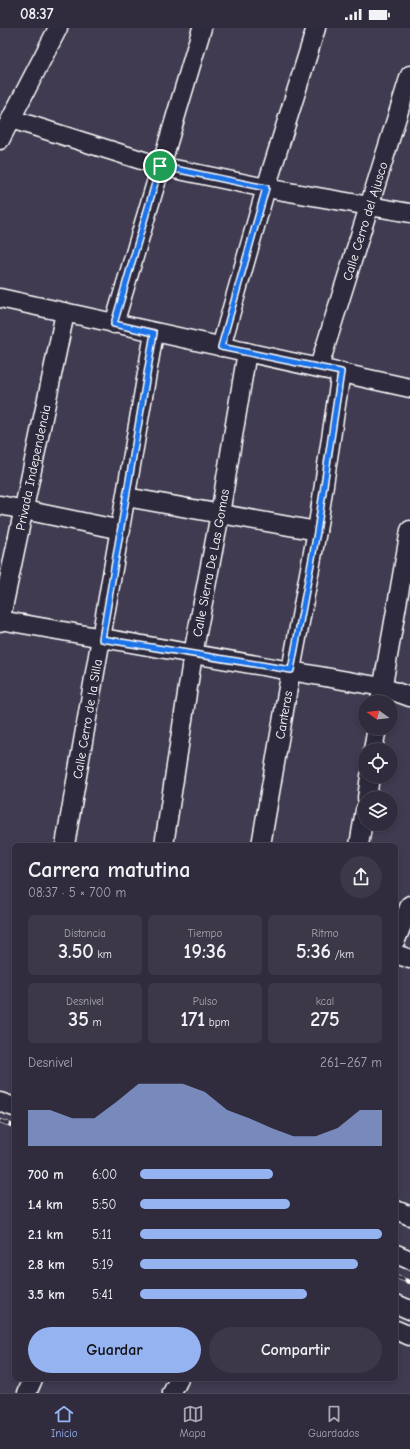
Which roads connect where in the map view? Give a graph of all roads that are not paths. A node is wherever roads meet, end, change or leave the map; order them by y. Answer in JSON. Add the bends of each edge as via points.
{"nodes":[{"id":1,"x":58,"y":28,"type":"edge"},
{"id":2,"x":202,"y":28,"type":"edge"},
{"id":3,"x":316,"y":28,"type":"edge"},
{"id":4,"x":410,"y":75,"type":"edge"},
{"id":5,"x":11,"y":119,"type":"junction"},
{"id":6,"x":0,"y":140,"type":"edge"},
{"id":7,"x":160,"y":166,"type":"junction"},
{"id":8,"x":266,"y":188,"type":"junction"},
{"id":9,"x":369,"y":205,"type":"junction"},
{"id":10,"x":410,"y":213,"type":"edge"},
{"id":11,"x":0,"y":298,"type":"edge"},
{"id":12,"x":65,"y":313,"type":"junction"},
{"id":13,"x":114,"y":324,"type":"junction"},
{"id":14,"x":154,"y":333,"type":"junction"},
{"id":15,"x":221,"y":347,"type":"junction"},
{"id":16,"x":247,"y":352,"type":"junction"},
{"id":17,"x":319,"y":367,"type":"junction"},
{"id":18,"x":341,"y":372,"type":"junction"},
{"id":19,"x":410,"y":388,"type":"edge"},
{"id":20,"x":126,"y":497,"type":"junction"},
{"id":21,"x":0,"y":505,"type":"edge"},
{"id":22,"x":23,"y":510,"type":"junction"},
{"id":23,"x":220,"y":514,"type":"junction"},
{"id":24,"x":121,"y":530,"type":"junction"},
{"id":25,"x":410,"y":530,"type":"edge"},
{"id":26,"x":317,"y":532,"type":"junction"},
{"id":27,"x":0,"y":621,"type":"edge"},
{"id":28,"x":102,"y":639,"type":"junction"},
{"id":29,"x":193,"y":654,"type":"junction"},
{"id":30,"x":291,"y":670,"type":"junction"},
{"id":31,"x":381,"y":694,"type":"edge"},
{"id":32,"x":410,"y":697,"type":"edge"},
{"id":33,"x":361,"y":831,"type":"edge"},
{"id":34,"x":65,"y":843,"type":"edge"},
{"id":35,"x":164,"y":843,"type":"edge"},
{"id":36,"x":261,"y":843,"type":"edge"},
{"id":37,"x":359,"y":843,"type":"edge"},
{"id":38,"x":410,"y":905,"type":"edge"},
{"id":39,"x":398,"y":935,"type":"edge"},
{"id":40,"x":398,"y":955,"type":"edge"},
{"id":41,"x":410,"y":960,"type":"edge"},
{"id":42,"x":0,"y":1102,"type":"edge"},
{"id":43,"x":12,"y":1107,"type":"edge"},
{"id":44,"x":398,"y":1211,"type":"edge"},
{"id":45,"x":410,"y":1216,"type":"edge"},
{"id":46,"x":398,"y":1255,"type":"edge"},
{"id":47,"x":410,"y":1260,"type":"edge"},
{"id":48,"x":398,"y":1305,"type":"edge"},
{"id":49,"x":410,"y":1310,"type":"edge"},
{"id":50,"x":398,"y":1331,"type":"edge"},
{"id":51,"x":410,"y":1336,"type":"edge"},
{"id":52,"x":32,"y":1381,"type":"edge"},
{"id":53,"x":178,"y":1381,"type":"edge"},
{"id":54,"x":27,"y":1393,"type":"edge"},
{"id":55,"x":172,"y":1393,"type":"edge"}],
"edges":[{"from":1,"to":5,"type":"street"},
{"from":2,"to":7,"type":"street"},
{"from":3,"to":8,"type":"street"},
{"from":4,"to":9,"type":"street","name":"Calle Cerro del Ajusco"},
{"from":5,"to":6,"type":"street"},
{"from":5,"to":7,"type":"street"},
{"from":7,"to":8,"type":"street"},
{"from":7,"to":13,"type":"street"},
{"from":8,"to":9,"type":"street"},
{"from":8,"to":15,"type":"street"},
{"from":9,"to":10,"type":"street"},
{"from":9,"to":17,"type":"street","name":"Calle Cerro del Ajusco"},
{"from":11,"to":12,"type":"street"},
{"from":12,"to":13,"type":"street"},
{"from":12,"to":22,"type":"street","name":"Privada Independencia"},
{"from":13,"to":14,"type":"street"},
{"from":14,"to":15,"type":"street"},
{"from":14,"to":20,"type":"street","name":"Calle Cerro de la Silla"},
{"from":15,"to":16,"type":"street"},
{"from":16,"to":17,"type":"street"},
{"from":16,"to":23,"type":"street","name":"Calle Sierra De Las Gomas"},
{"from":17,"to":18,"type":"street"},
{"from":18,"to":19,"type":"street"},
{"from":18,"to":26,"type":"street","name":"Canteras"},
{"from":20,"to":23,"type":"street"},
{"from":20,"to":24,"type":"street","name":"Calle Cerro de la Silla"},
{"from":21,"to":22,"type":"street"},
{"from":22,"to":24,"type":"street"},
{"from":22,"to":27,"type":"street","name":"Privada Independencia"},
{"from":23,"to":26,"type":"street"},
{"from":23,"to":29,"type":"street","name":"Calle Sierra De Las Gomas"},
{"from":24,"to":28,"type":"street","name":"Calle Cerro de la Silla"},
{"from":25,"to":31,"type":"street"},
{"from":26,"to":30,"type":"street","name":"Canteras"},
{"from":27,"to":28,"type":"street"},
{"from":28,"to":29,"type":"street"},
{"from":28,"to":34,"type":"street","name":"Calle Cerro de la Silla"},
{"from":29,"to":30,"type":"street"},
{"from":29,"to":35,"type":"street","name":"Calle Sierra De Las Gomas"},
{"from":30,"to":31,"type":"street"},
{"from":30,"to":36,"type":"street","name":"Canteras"},
{"from":31,"to":32,"type":"street"},
{"from":33,"to":37,"type":"street"},
{"from":38,"to":39,"type":"street"},
{"from":40,"to":41,"type":"street"},
{"from":42,"to":43,"type":"street"},
{"from":44,"to":45,"type":"street"},
{"from":46,"to":47,"type":"street"},
{"from":48,"to":49,"type":"street"},
{"from":50,"to":51,"type":"street"},
{"from":52,"to":54,"type":"street"},
{"from":53,"to":55,"type":"street"}]}
